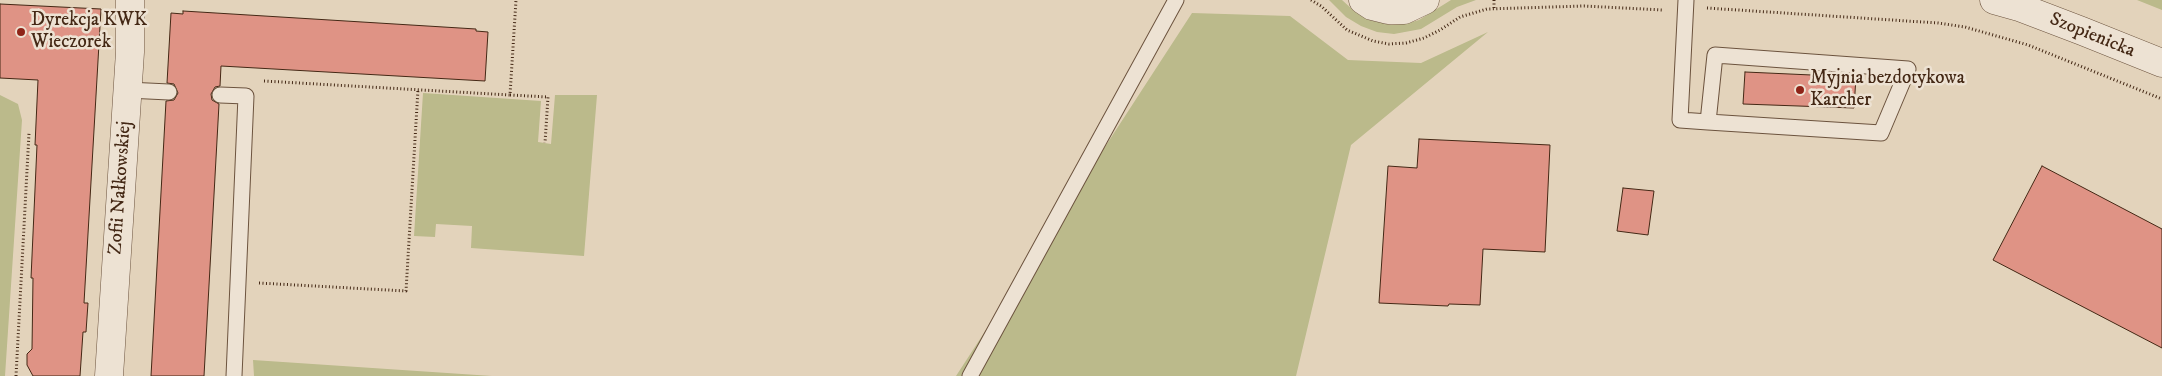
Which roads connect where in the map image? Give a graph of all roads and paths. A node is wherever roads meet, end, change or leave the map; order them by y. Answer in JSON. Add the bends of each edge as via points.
{"nodes":[{"id":1,"x":130,"y":0,"type":"edge"},
{"id":2,"x":516,"y":0,"type":"edge"},
{"id":3,"x":1176,"y":0,"type":"edge"},
{"id":4,"x":1311,"y":0,"type":"edge"},
{"id":5,"x":1362,"y":0,"type":"edge"},
{"id":6,"x":1425,"y":0,"type":"edge"},
{"id":7,"x":1494,"y":0,"type":"edge"},
{"id":8,"x":1994,"y":0,"type":"edge"},
{"id":9,"x":1686,"y":5,"type":"edge"},
{"id":10,"x":1707,"y":8,"type":"dead end"},
{"id":11,"x":1494,"y":9,"type":"junction"},
{"id":12,"x":2162,"y":63,"type":"edge"},
{"id":13,"x":259,"y":80,"type":"dead end"},
{"id":14,"x":128,"y":90,"type":"junction"},
{"id":15,"x":418,"y":90,"type":"junction"},
{"id":16,"x":169,"y":92,"type":"dead end"},
{"id":17,"x":220,"y":95,"type":"dead end"},
{"id":18,"x":510,"y":95,"type":"junction"},
{"id":19,"x":2162,"y":100,"type":"edge"},
{"id":20,"x":1708,"y":122,"type":"junction"},
{"id":21,"x":29,"y":133,"type":"dead end"},
{"id":22,"x":545,"y":143,"type":"dead end"},
{"id":23,"x":238,"y":282,"type":"junction"},
{"id":24,"x":16,"y":376,"type":"edge"},
{"id":25,"x":110,"y":376,"type":"edge"},
{"id":26,"x":234,"y":376,"type":"edge"},
{"id":27,"x":970,"y":376,"type":"edge"}],
"edges":[{"from":1,"to":14,"type":"street","name":"Zofii Nałkowskiej"},
{"from":2,"to":18,"type":"path"},
{"from":3,"to":27,"type":"lane"},
{"from":4,"to":11,"type":"path","via":[[1347,30],[1389,44],[1424,38],[1465,14]]},
{"from":5,"to":6,"type":"street","via":[[1388,10],[1404,10]]},
{"from":7,"to":11,"type":"path"},
{"from":8,"to":12,"type":"street","name":"Szopienicka"},
{"from":9,"to":11,"type":"path"},
{"from":9,"to":20,"type":"lane","via":[[1680,120]]},
{"from":10,"to":19,"type":"path","via":[[1938,22],[1965,27],[2028,45]]},
{"from":13,"to":15,"type":"path"},
{"from":14,"to":16,"type":"lane"},
{"from":14,"to":25,"type":"street","name":"Zofii Nałkowskiej"},
{"from":15,"to":18,"type":"path"},
{"from":15,"to":23,"type":"path","via":[[406,291]]},
{"from":17,"to":23,"type":"lane","via":[[246,96]]},
{"from":18,"to":22,"type":"path","via":[[548,97]]},
{"from":20,"to":20,"type":"lane","via":[[1881,133],[1908,69],[1715,55]]},
{"from":21,"to":24,"type":"path"},
{"from":23,"to":26,"type":"lane"}]}
